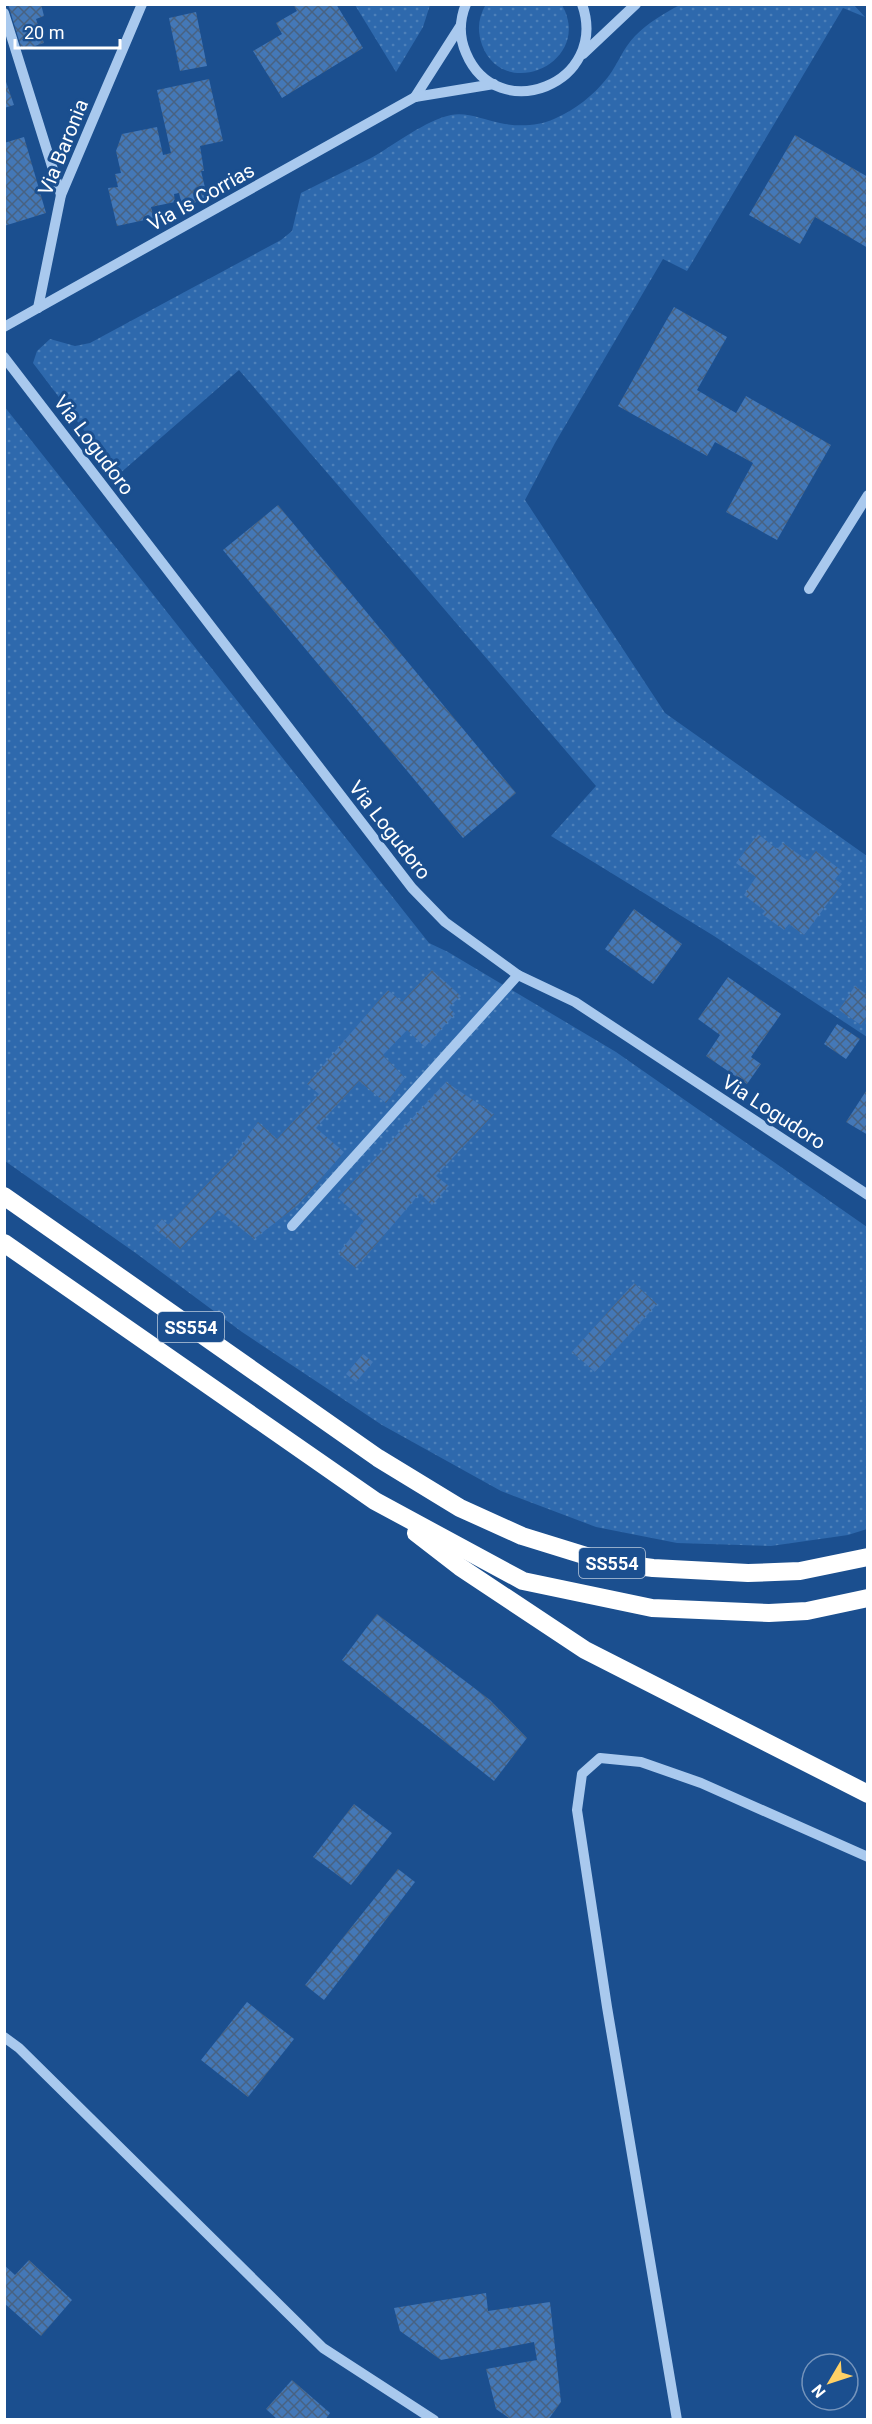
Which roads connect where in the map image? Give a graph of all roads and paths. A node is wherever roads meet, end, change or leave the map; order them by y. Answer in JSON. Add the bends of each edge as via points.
{"nodes":[{"id":1,"x":142,"y":4,"type":"edge"},
{"id":2,"x":465,"y":4,"type":"edge"},
{"id":3,"x":582,"y":4,"type":"edge"},
{"id":4,"x":636,"y":4,"type":"edge"},
{"id":5,"x":4,"y":13,"type":"edge"},
{"id":6,"x":461,"y":25,"type":"junction"},
{"id":7,"x":581,"y":56,"type":"junction"},
{"id":8,"x":494,"y":84,"type":"junction"},
{"id":9,"x":416,"y":97,"type":"junction"},
{"id":10,"x":61,"y":195,"type":"junction"},
{"id":11,"x":38,"y":308,"type":"junction"},
{"id":12,"x":4,"y":327,"type":"edge"},
{"id":13,"x":4,"y":357,"type":"edge"},
{"id":14,"x":867,"y":495,"type":"edge"},
{"id":15,"x":809,"y":589,"type":"dead end"},
{"id":16,"x":518,"y":975,"type":"junction"},
{"id":17,"x":867,"y":1195,"type":"edge"},
{"id":18,"x":4,"y":1196,"type":"edge"},
{"id":19,"x":292,"y":1226,"type":"dead end"},
{"id":20,"x":4,"y":1243,"type":"edge"},
{"id":21,"x":375,"y":1501,"type":"junction"},
{"id":22,"x":867,"y":1557,"type":"edge"},
{"id":23,"x":867,"y":1598,"type":"edge"},
{"id":24,"x":867,"y":1794,"type":"edge"},
{"id":25,"x":867,"y":1857,"type":"edge"},
{"id":26,"x":4,"y":2037,"type":"edge"},
{"id":27,"x":434,"y":2420,"type":"edge"},
{"id":28,"x":677,"y":2420,"type":"edge"}],
"edges":[{"from":1,"to":10,"type":"street","name":"Via Baronia"},
{"from":2,"to":6,"type":"street"},
{"from":3,"to":7,"type":"street","via":[[587,34]]},
{"from":4,"to":7,"type":"street"},
{"from":5,"to":10,"type":"street"},
{"from":6,"to":8,"type":"street","via":[[462,44],[470,61]]},
{"from":6,"to":9,"type":"street","name":"Via Is Corrias"},
{"from":7,"to":8,"type":"street","via":[[568,74],[549,87],[527,92]]},
{"from":8,"to":9,"type":"street","name":"Via Is Corrias"},
{"from":9,"to":11,"type":"street","name":"Via Is Corrias"},
{"from":10,"to":11,"type":"street","name":"Via Baronia"},
{"from":11,"to":12,"type":"street","name":"Via Is Corrias"},
{"from":13,"to":16,"type":"street","name":"Via Logudoro","via":[[412,888],[445,922]]},
{"from":14,"to":15,"type":"street"},
{"from":16,"to":17,"type":"street","name":"Via Logudoro","via":[[575,1002]]},
{"from":16,"to":19,"type":"street"},
{"from":18,"to":22,"type":"highway","number":"SS554","via":[[378,1458],[460,1508],[522,1536],[606,1562],[653,1568],[748,1573],[800,1571]]},
{"from":20,"to":21,"type":"highway","number":"SS554"},
{"from":21,"to":23,"type":"highway","number":"SS554","via":[[523,1581],[652,1608],[769,1613],[807,1611]]},
{"from":21,"to":24,"type":"highway","via":[[460,1568],[585,1650]]},
{"from":25,"to":28,"type":"street","via":[[701,1783],[641,1762],[600,1758],[582,1774],[577,1810]]},
{"from":26,"to":27,"type":"street","via":[[323,2348]]}]}
